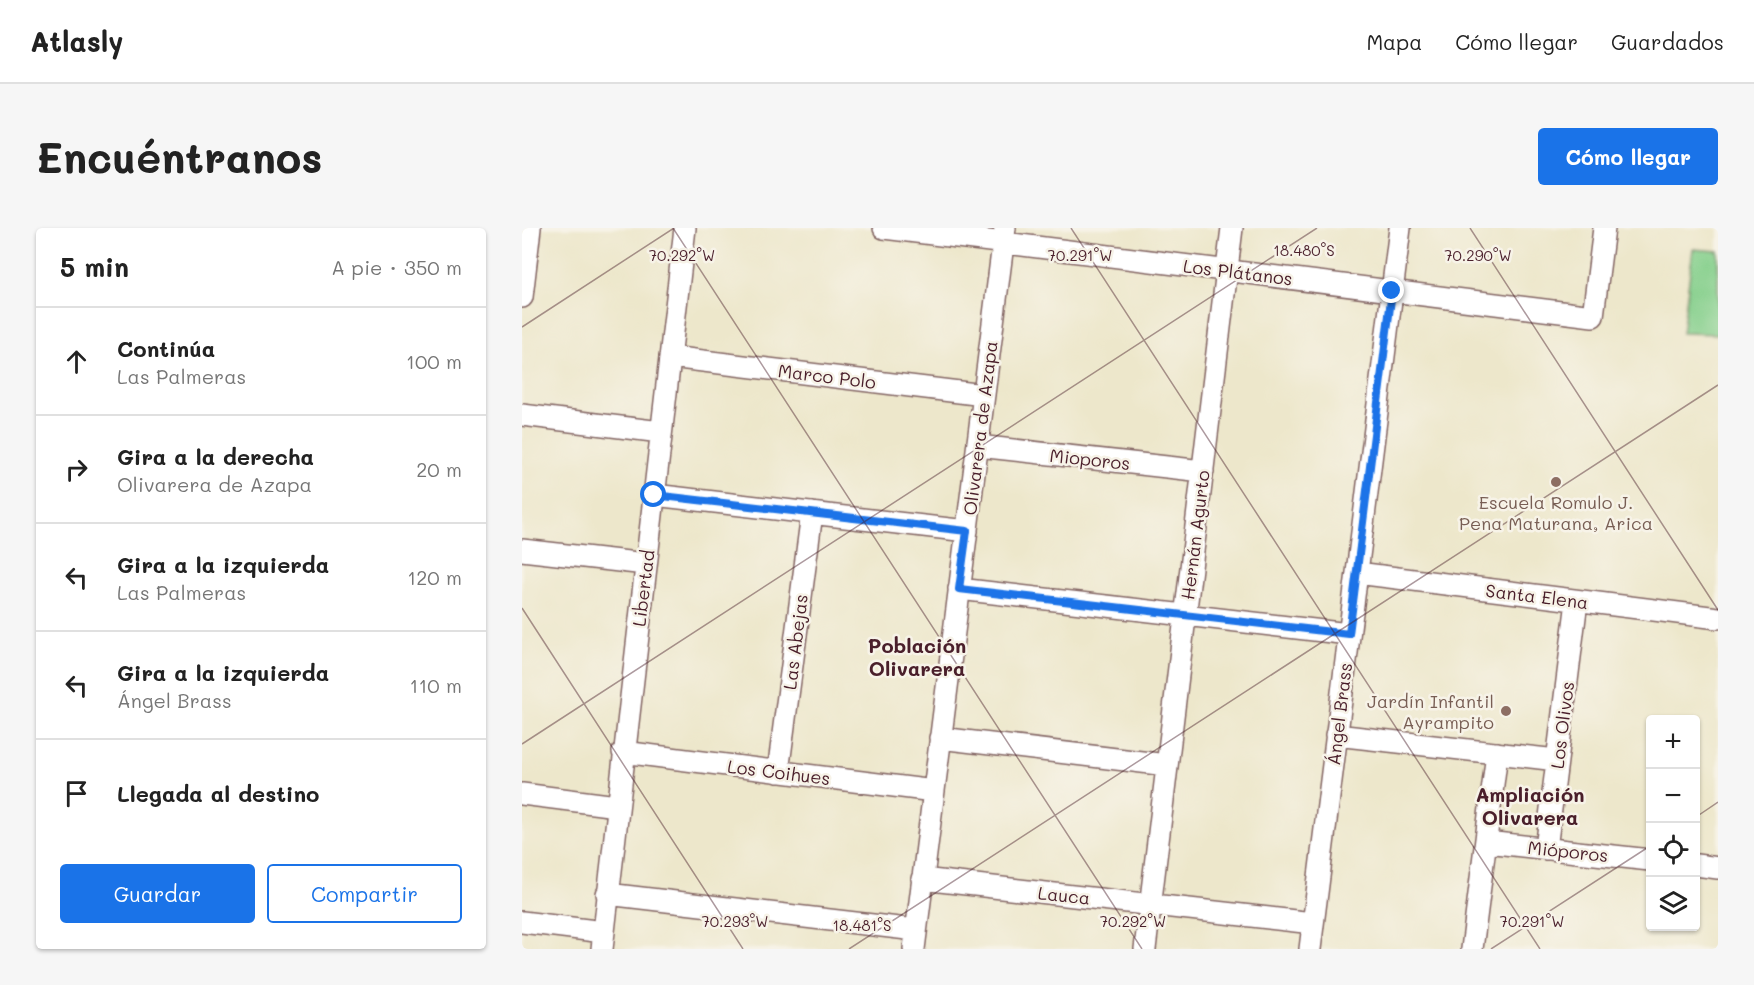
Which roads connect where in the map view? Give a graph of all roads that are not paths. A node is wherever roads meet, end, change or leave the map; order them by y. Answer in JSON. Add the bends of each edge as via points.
{"nodes":[{"id":1,"x":530,"y":228,"type":"edge"},
{"id":2,"x":685,"y":228,"type":"edge"},
{"id":3,"x":884,"y":228,"type":"edge"},
{"id":4,"x":1232,"y":228,"type":"edge"},
{"id":5,"x":1400,"y":228,"type":"edge"},
{"id":6,"x":1604,"y":228,"type":"edge"},
{"id":7,"x":1005,"y":236,"type":"edge"},
{"id":8,"x":1227,"y":271,"type":"junction"},
{"id":9,"x":1392,"y":291,"type":"junction"},
{"id":10,"x":522,"y":297,"type":"edge"},
{"id":11,"x":670,"y":357,"type":"junction"},
{"id":12,"x":984,"y":395,"type":"junction"},
{"id":13,"x":522,"y":415,"type":"edge"},
{"id":14,"x":661,"y":432,"type":"junction"},
{"id":15,"x":978,"y":446,"type":"junction"},
{"id":16,"x":1203,"y":471,"type":"junction"},
{"id":17,"x":654,"y":495,"type":"junction"},
{"id":18,"x":812,"y":513,"type":"junction"},
{"id":19,"x":967,"y":531,"type":"junction"},
{"id":20,"x":522,"y":550,"type":"edge"},
{"id":21,"x":646,"y":564,"type":"junction"},
{"id":22,"x":1357,"y":573,"type":"junction"},
{"id":23,"x":959,"y":589,"type":"junction"},
{"id":24,"x":1577,"y":601,"type":"junction"},
{"id":25,"x":1185,"y":615,"type":"junction"},
{"id":26,"x":1718,"y":618,"type":"edge"},
{"id":27,"x":1349,"y":634,"type":"junction"},
{"id":28,"x":1336,"y":735,"type":"junction"},
{"id":29,"x":940,"y":738,"type":"junction"},
{"id":30,"x":623,"y":753,"type":"junction"},
{"id":31,"x":1497,"y":753,"type":"junction"},
{"id":32,"x":1557,"y":760,"type":"junction"},
{"id":33,"x":1167,"y":765,"type":"junction"},
{"id":34,"x":778,"y":772,"type":"junction"},
{"id":35,"x":934,"y":791,"type":"junction"},
{"id":36,"x":522,"y":794,"type":"edge"},
{"id":37,"x":617,"y":806,"type":"junction"},
{"id":38,"x":1486,"y":842,"type":"junction"},
{"id":39,"x":1546,"y":849,"type":"junction"},
{"id":40,"x":1646,"y":860,"type":"edge"},
{"id":41,"x":1700,"y":866,"type":"edge"},
{"id":42,"x":1718,"y":868,"type":"edge"},
{"id":43,"x":922,"y":879,"type":"junction"},
{"id":44,"x":607,"y":894,"type":"junction"},
{"id":45,"x":1150,"y":904,"type":"junction"},
{"id":46,"x":522,"y":922,"type":"edge"},
{"id":47,"x":1313,"y":923,"type":"junction"},
{"id":48,"x":915,"y":939,"type":"edge"},
{"id":49,"x":603,"y":940,"type":"edge"},
{"id":50,"x":1145,"y":949,"type":"edge"},
{"id":51,"x":1310,"y":949,"type":"edge"},
{"id":52,"x":1472,"y":949,"type":"edge"}],
"edges":[{"from":1,"to":10,"type":"street"},
{"from":2,"to":11,"type":"street","name":"Libertad"},
{"from":3,"to":7,"type":"street","name":"Los Plátanos"},
{"from":4,"to":8,"type":"street","name":"Hernán Agurto"},
{"from":5,"to":9,"type":"street","name":"Ángel Brass"},
{"from":6,"to":9,"type":"street","name":"Los Plátanos","via":[[1593,316]]},
{"from":7,"to":8,"type":"street","name":"Los Plátanos"},
{"from":7,"to":12,"type":"street","name":"Olivarera de Azapa"},
{"from":8,"to":9,"type":"street","name":"Los Plátanos"},
{"from":8,"to":16,"type":"street","name":"Hernán Agurto"},
{"from":9,"to":22,"type":"street","name":"Ángel Brass"},
{"from":11,"to":12,"type":"street","name":"Marco Polo"},
{"from":11,"to":14,"type":"street","name":"Libertad"},
{"from":12,"to":15,"type":"street","name":"Olivarera de Azapa"},
{"from":13,"to":14,"type":"street"},
{"from":14,"to":17,"type":"street","name":"Libertad"},
{"from":15,"to":16,"type":"street","name":"Mioporos"},
{"from":15,"to":19,"type":"street","name":"Olivarera de Azapa"},
{"from":16,"to":25,"type":"street","name":"Hernán Agurto"},
{"from":17,"to":18,"type":"street"},
{"from":17,"to":21,"type":"street","name":"Libertad"},
{"from":18,"to":19,"type":"street"},
{"from":18,"to":34,"type":"street","name":"Las Abejas"},
{"from":19,"to":23,"type":"street","name":"Olivarera de Azapa"},
{"from":20,"to":21,"type":"street"},
{"from":21,"to":30,"type":"street","name":"Libertad"},
{"from":22,"to":24,"type":"street","name":"Santa Elena"},
{"from":22,"to":27,"type":"street","name":"Ángel Brass"},
{"from":23,"to":25,"type":"street"},
{"from":23,"to":29,"type":"street","name":"Olivarera de Azapa"},
{"from":24,"to":26,"type":"street","name":"Santa Elena"},
{"from":24,"to":32,"type":"street","name":"Los Olivos"},
{"from":25,"to":27,"type":"street"},
{"from":25,"to":33,"type":"street","name":"Hernán Agurto"},
{"from":27,"to":28,"type":"street","name":"Ángel Brass"},
{"from":28,"to":31,"type":"street"},
{"from":28,"to":47,"type":"street","name":"Ángel Brass"},
{"from":29,"to":33,"type":"street"},
{"from":29,"to":35,"type":"street","name":"Olivarera de Azapa"},
{"from":30,"to":34,"type":"street","name":"Los Coihues"},
{"from":30,"to":37,"type":"street","name":"Libertad"},
{"from":31,"to":32,"type":"street"},
{"from":31,"to":38,"type":"street"},
{"from":32,"to":39,"type":"street","name":"Los Olivos"},
{"from":33,"to":45,"type":"street","name":"Hernán Agurto"},
{"from":34,"to":35,"type":"street","name":"Los Coihues"},
{"from":35,"to":43,"type":"street","name":"Olivarera de Azapa"},
{"from":36,"to":37,"type":"street"},
{"from":37,"to":44,"type":"street","name":"Libertad"},
{"from":38,"to":39,"type":"street","name":"Mióporos"},
{"from":38,"to":52,"type":"street"},
{"from":39,"to":40,"type":"street","name":"Mióporos"},
{"from":41,"to":42,"type":"street"},
{"from":43,"to":45,"type":"street","name":"Lauca"},
{"from":43,"to":48,"type":"street","name":"Olivarera de Azapa"},
{"from":44,"to":48,"type":"street"},
{"from":44,"to":49,"type":"street","name":"Libertad"},
{"from":45,"to":47,"type":"street","name":"Lauca"},
{"from":45,"to":50,"type":"street","name":"Hernán Agurto"},
{"from":46,"to":49,"type":"street"},
{"from":47,"to":51,"type":"street","name":"Ángel Brass"}]}
